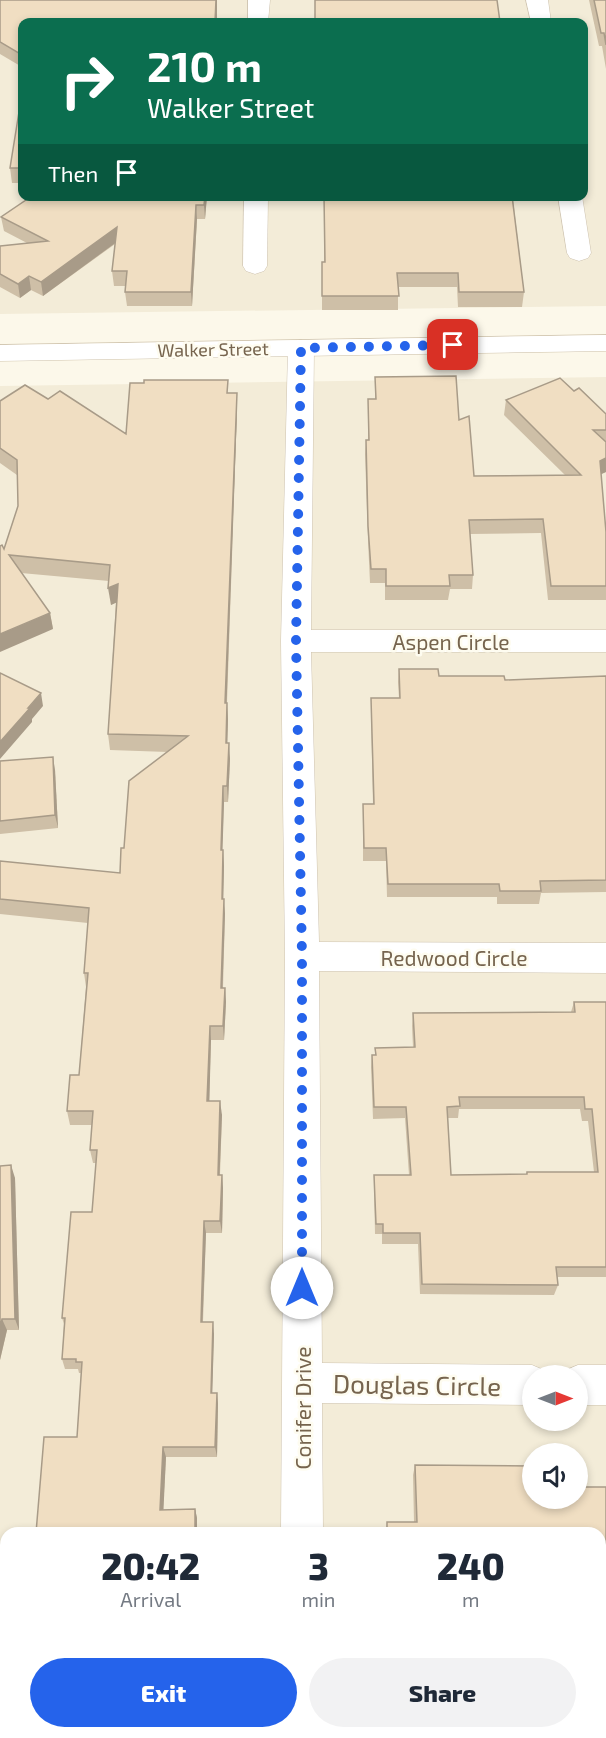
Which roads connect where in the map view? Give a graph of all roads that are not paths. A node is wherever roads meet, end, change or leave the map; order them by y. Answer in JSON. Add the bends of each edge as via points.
{"nodes":[{"id":1,"x":259,"y":0,"type":"edge"},
{"id":2,"x":537,"y":0,"type":"edge"},
{"id":3,"x":258,"y":18,"type":"edge"},
{"id":4,"x":540,"y":18,"type":"edge"},
{"id":5,"x":256,"y":201,"type":"edge"},
{"id":6,"x":571,"y":201,"type":"edge"},
{"id":7,"x":579,"y":253,"type":"dead end"},
{"id":8,"x":255,"y":266,"type":"dead end"},
{"id":9,"x":606,"y":343,"type":"edge"},
{"id":10,"x":301,"y":348,"type":"junction"},
{"id":11,"x":0,"y":353,"type":"edge"},
{"id":12,"x":296,"y":641,"type":"junction"},
{"id":13,"x":606,"y":641,"type":"edge"},
{"id":14,"x":302,"y":956,"type":"junction"},
{"id":15,"x":606,"y":958,"type":"edge"},
{"id":16,"x":302,"y":1383,"type":"junction"},
{"id":17,"x":522,"y":1385,"type":"edge"},
{"id":18,"x":588,"y":1385,"type":"edge"},
{"id":19,"x":606,"y":1385,"type":"edge"},
{"id":20,"x":302,"y":1527,"type":"edge"}],
"edges":[{"from":1,"to":3,"type":"street"},
{"from":2,"to":4,"type":"street"},
{"from":5,"to":8,"type":"street"},
{"from":6,"to":7,"type":"street"},
{"from":9,"to":10,"type":"street","name":"Walker Street"},
{"from":10,"to":11,"type":"street","name":"Walker Street"},
{"from":10,"to":12,"type":"street","name":"Conifer Drive"},
{"from":12,"to":13,"type":"street","name":"Aspen Circle"},
{"from":12,"to":14,"type":"street","name":"Conifer Drive"},
{"from":14,"to":15,"type":"street","name":"Redwood Circle"},
{"from":14,"to":16,"type":"street","name":"Conifer Drive"},
{"from":16,"to":17,"type":"street","name":"Douglas Circle"},
{"from":16,"to":20,"type":"street","name":"Conifer Drive"},
{"from":18,"to":19,"type":"street"}]}
